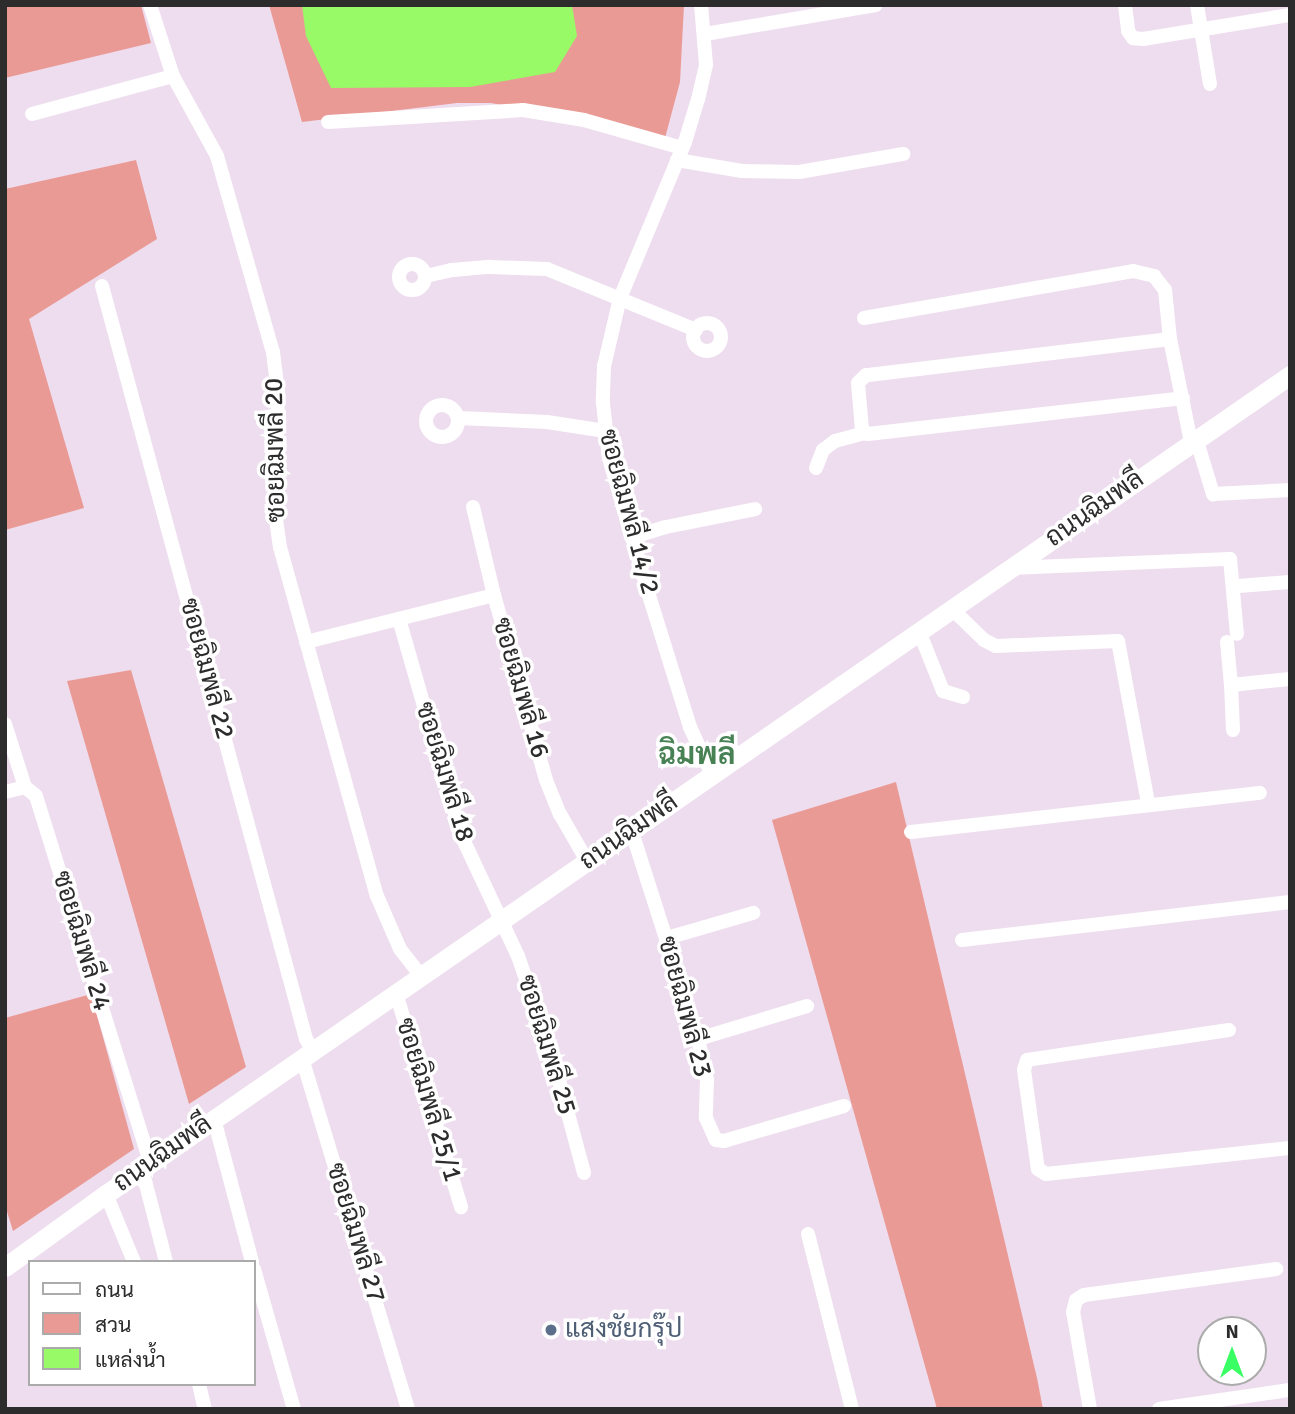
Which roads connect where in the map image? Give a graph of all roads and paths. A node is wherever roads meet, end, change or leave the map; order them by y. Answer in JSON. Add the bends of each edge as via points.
{"nodes":[{"id":1,"x":150,"y":5,"type":"edge"},
{"id":2,"x":701,"y":5,"type":"edge"},
{"id":3,"x":876,"y":5,"type":"edge"},
{"id":4,"x":1125,"y":5,"type":"edge"},
{"id":5,"x":1197,"y":5,"type":"edge"},
{"id":6,"x":1290,"y":15,"type":"edge"},
{"id":7,"x":1201,"y":30,"type":"junction"},
{"id":8,"x":705,"y":34,"type":"junction"},
{"id":9,"x":173,"y":76,"type":"junction"},
{"id":10,"x":1210,"y":84,"type":"dead end"},
{"id":11,"x":32,"y":114,"type":"dead end"},
{"id":12,"x":328,"y":122,"type":"dead end"},
{"id":13,"x":680,"y":154,"type":"junction"},
{"id":14,"x":903,"y":154,"type":"dead end"},
{"id":15,"x":426,"y":276,"type":"dead end"},
{"id":16,"x":102,"y":286,"type":"dead end"},
{"id":17,"x":620,"y":298,"type":"junction"},
{"id":18,"x":864,"y":318,"type":"dead end"},
{"id":19,"x":696,"y":330,"type":"dead end"},
{"id":20,"x":1170,"y":339,"type":"junction"},
{"id":21,"x":1290,"y":375,"type":"edge"},
{"id":22,"x":1182,"y":398,"type":"junction"},
{"id":23,"x":458,"y":418,"type":"dead end"},
{"id":24,"x":605,"y":431,"type":"junction"},
{"id":25,"x":864,"y":433,"type":"junction"},
{"id":26,"x":1194,"y":440,"type":"junction"},
{"id":27,"x":816,"y":468,"type":"dead end"},
{"id":28,"x":1290,"y":490,"type":"edge"},
{"id":29,"x":473,"y":507,"type":"dead end"},
{"id":30,"x":755,"y":509,"type":"dead end"},
{"id":31,"x":633,"y":537,"type":"junction"},
{"id":32,"x":1010,"y":568,"type":"junction"},
{"id":33,"x":1290,"y":582,"type":"edge"},
{"id":34,"x":1238,"y":586,"type":"dead end"},
{"id":35,"x":494,"y":595,"type":"junction"},
{"id":36,"x":951,"y":609,"type":"junction"},
{"id":37,"x":399,"y":619,"type":"junction"},
{"id":38,"x":919,"y":631,"type":"junction"},
{"id":39,"x":306,"y":642,"type":"junction"},
{"id":40,"x":1290,"y":679,"type":"edge"},
{"id":41,"x":1231,"y":685,"type":"junction"},
{"id":42,"x":963,"y":698,"type":"dead end"},
{"id":43,"x":5,"y":724,"type":"edge"},
{"id":44,"x":1233,"y":730,"type":"dead end"},
{"id":45,"x":712,"y":775,"type":"junction"},
{"id":46,"x":25,"y":787,"type":"junction"},
{"id":47,"x":5,"y":792,"type":"edge"},
{"id":48,"x":1260,"y":793,"type":"dead end"},
{"id":49,"x":1148,"y":803,"type":"junction"},
{"id":50,"x":631,"y":829,"type":"junction"},
{"id":51,"x":911,"y":832,"type":"dead end"},
{"id":52,"x":587,"y":861,"type":"junction"},
{"id":53,"x":1290,"y":902,"type":"edge"},
{"id":54,"x":753,"y":913,"type":"dead end"},
{"id":55,"x":502,"y":919,"type":"junction"},
{"id":56,"x":667,"y":938,"type":"junction"},
{"id":57,"x":962,"y":940,"type":"dead end"},
{"id":58,"x":421,"y":976,"type":"junction"},
{"id":59,"x":396,"y":993,"type":"junction"},
{"id":60,"x":807,"y":1006,"type":"dead end"},
{"id":61,"x":1229,"y":1030,"type":"dead end"},
{"id":62,"x":698,"y":1039,"type":"junction"},
{"id":63,"x":307,"y":1054,"type":"junction"},
{"id":64,"x":844,"y":1107,"type":"dead end"},
{"id":65,"x":214,"y":1119,"type":"junction"},
{"id":66,"x":1290,"y":1148,"type":"edge"},
{"id":67,"x":146,"y":1166,"type":"junction"},
{"id":68,"x":584,"y":1173,"type":"dead end"},
{"id":69,"x":106,"y":1194,"type":"junction"},
{"id":70,"x":461,"y":1207,"type":"dead end"},
{"id":71,"x":808,"y":1234,"type":"dead end"},
{"id":72,"x":133,"y":1260,"type":"edge"},
{"id":73,"x":166,"y":1260,"type":"edge"},
{"id":74,"x":251,"y":1260,"type":"edge"},
{"id":75,"x":5,"y":1267,"type":"edge"},
{"id":76,"x":1276,"y":1269,"type":"dead end"},
{"id":77,"x":256,"y":1276,"type":"edge"},
{"id":78,"x":199,"y":1386,"type":"edge"},
{"id":79,"x":1290,"y":1390,"type":"edge"},
{"id":80,"x":205,"y":1409,"type":"edge"},
{"id":81,"x":294,"y":1409,"type":"edge"},
{"id":82,"x":408,"y":1409,"type":"edge"},
{"id":83,"x":852,"y":1409,"type":"edge"},
{"id":84,"x":1090,"y":1409,"type":"edge"},
{"id":85,"x":1159,"y":1409,"type":"edge"}],
"edges":[{"from":1,"to":9,"type":"street","name":"ซอยฉิมพลี 20"},
{"from":2,"to":8,"type":"street","name":"ซอยฉิมพลี 14/2"},
{"from":3,"to":8,"type":"street"},
{"from":4,"to":7,"type":"street","via":[[1133,38]]},
{"from":5,"to":7,"type":"street"},
{"from":6,"to":7,"type":"street"},
{"from":7,"to":10,"type":"street"},
{"from":8,"to":13,"type":"street","name":"ซอยฉิมพลี 14/2","via":[[706,65]]},
{"from":9,"to":11,"type":"street"},
{"from":9,"to":39,"type":"street","name":"ซอยฉิมพลี 20","via":[[216,156],[273,352],[278,391],[275,512]]},
{"from":12,"to":13,"type":"street","via":[[523,110],[584,120]]},
{"from":13,"to":14,"type":"street","via":[[742,172],[799,172]]},
{"from":13,"to":17,"type":"street","name":"ซอยฉิมพลี 14/2"},
{"from":15,"to":17,"type":"street","via":[[490,267],[547,269]]},
{"from":16,"to":63,"type":"street","name":"ซอยฉิมพลี 22"},
{"from":17,"to":19,"type":"street"},
{"from":17,"to":24,"type":"street","name":"ซอยฉิมพลี 14/2","via":[[604,366]]},
{"from":18,"to":20,"type":"street","via":[[1133,271],[1154,276],[1165,290]]},
{"from":20,"to":22,"type":"street"},
{"from":20,"to":25,"type":"street","via":[[866,375],[858,383]]},
{"from":21,"to":26,"type":"street","name":"ถนนฉิมพลี"},
{"from":22,"to":25,"type":"street"},
{"from":22,"to":26,"type":"street"},
{"from":23,"to":24,"type":"street","via":[[547,422]]},
{"from":24,"to":31,"type":"street","name":"ซอยฉิมพลี 14/2"},
{"from":25,"to":27,"type":"street","via":[[835,441],[823,450]]},
{"from":26,"to":28,"type":"street","via":[[1213,494]]},
{"from":26,"to":32,"type":"street","name":"ถนนฉิมพลี"},
{"from":29,"to":35,"type":"street","name":"ซอยฉิมพลี 16"},
{"from":30,"to":31,"type":"street"},
{"from":31,"to":45,"type":"street","name":"ซอยฉิมพลี 14/2","via":[[690,727]]},
{"from":32,"to":36,"type":"street","name":"ถนนฉิมพลี"},
{"from":32,"to":41,"type":"street","via":[[1230,559]]},
{"from":33,"to":34,"type":"street"},
{"from":35,"to":37,"type":"street"},
{"from":35,"to":52,"type":"street","name":"ซอยฉิมพลี 16","via":[[553,799]]},
{"from":36,"to":38,"type":"street","name":"ถนนฉิมพลี"},
{"from":36,"to":49,"type":"street","via":[[996,646],[1118,641]]},
{"from":37,"to":39,"type":"street"},
{"from":37,"to":55,"type":"street","name":"ซอยฉิมพลี 18","via":[[461,835]]},
{"from":38,"to":42,"type":"street","via":[[943,691]]},
{"from":38,"to":45,"type":"street","name":"ถนนฉิมพลี"},
{"from":39,"to":58,"type":"street","name":"ซอยฉิมพลี 20","via":[[377,896],[400,948]]},
{"from":40,"to":41,"type":"street"},
{"from":41,"to":44,"type":"street"},
{"from":43,"to":46,"type":"street","name":"ซอยฉิมพลี 24"},
{"from":45,"to":50,"type":"street","name":"ถนนฉิมพลี"},
{"from":46,"to":47,"type":"street"},
{"from":46,"to":67,"type":"street","name":"ซอยฉิมพลี 24","via":[[36,796]]},
{"from":48,"to":49,"type":"street"},
{"from":49,"to":51,"type":"street"},
{"from":50,"to":52,"type":"street","name":"ถนนฉิมพลี"},
{"from":50,"to":56,"type":"street","name":"ซอยฉิมพลี 23"},
{"from":52,"to":55,"type":"street","name":"ถนนฉิมพลี"},
{"from":53,"to":57,"type":"street"},
{"from":54,"to":56,"type":"street"},
{"from":55,"to":58,"type":"street","name":"ถนนฉิมพลี"},
{"from":55,"to":68,"type":"street","name":"ซอยฉิมพลี 25","via":[[552,1058]]},
{"from":56,"to":62,"type":"street","name":"ซอยฉิมพลี 23"},
{"from":58,"to":59,"type":"street","name":"ถนนฉิมพลี"},
{"from":59,"to":63,"type":"street","name":"ถนนฉิมพลี"},
{"from":59,"to":70,"type":"street","name":"ซอยฉิมพลี 25/1"},
{"from":60,"to":62,"type":"street"},
{"from":61,"to":66,"type":"street","via":[[1027,1060],[1024,1070],[1038,1169],[1046,1174]]},
{"from":62,"to":64,"type":"street","name":"ซอยฉิมพลี 23","via":[[707,1080],[706,1118],[716,1140]]},
{"from":63,"to":65,"type":"street","name":"ถนนฉิมพลี"},
{"from":63,"to":82,"type":"street","name":"ซอยฉิมพลี 27"},
{"from":65,"to":67,"type":"street","name":"ถนนฉิมพลี"},
{"from":65,"to":74,"type":"street"},
{"from":67,"to":69,"type":"street","name":"ถนนฉิมพลี"},
{"from":67,"to":73,"type":"street","name":"ซอยฉิมพลี 24"},
{"from":69,"to":72,"type":"street"},
{"from":69,"to":75,"type":"street","name":"ถนนฉิมพลี"},
{"from":71,"to":83,"type":"street"},
{"from":76,"to":84,"type":"street","via":[[1084,1295],[1076,1300],[1073,1312]]},
{"from":77,"to":81,"type":"street"},
{"from":78,"to":80,"type":"street"},
{"from":79,"to":85,"type":"street"}]}
